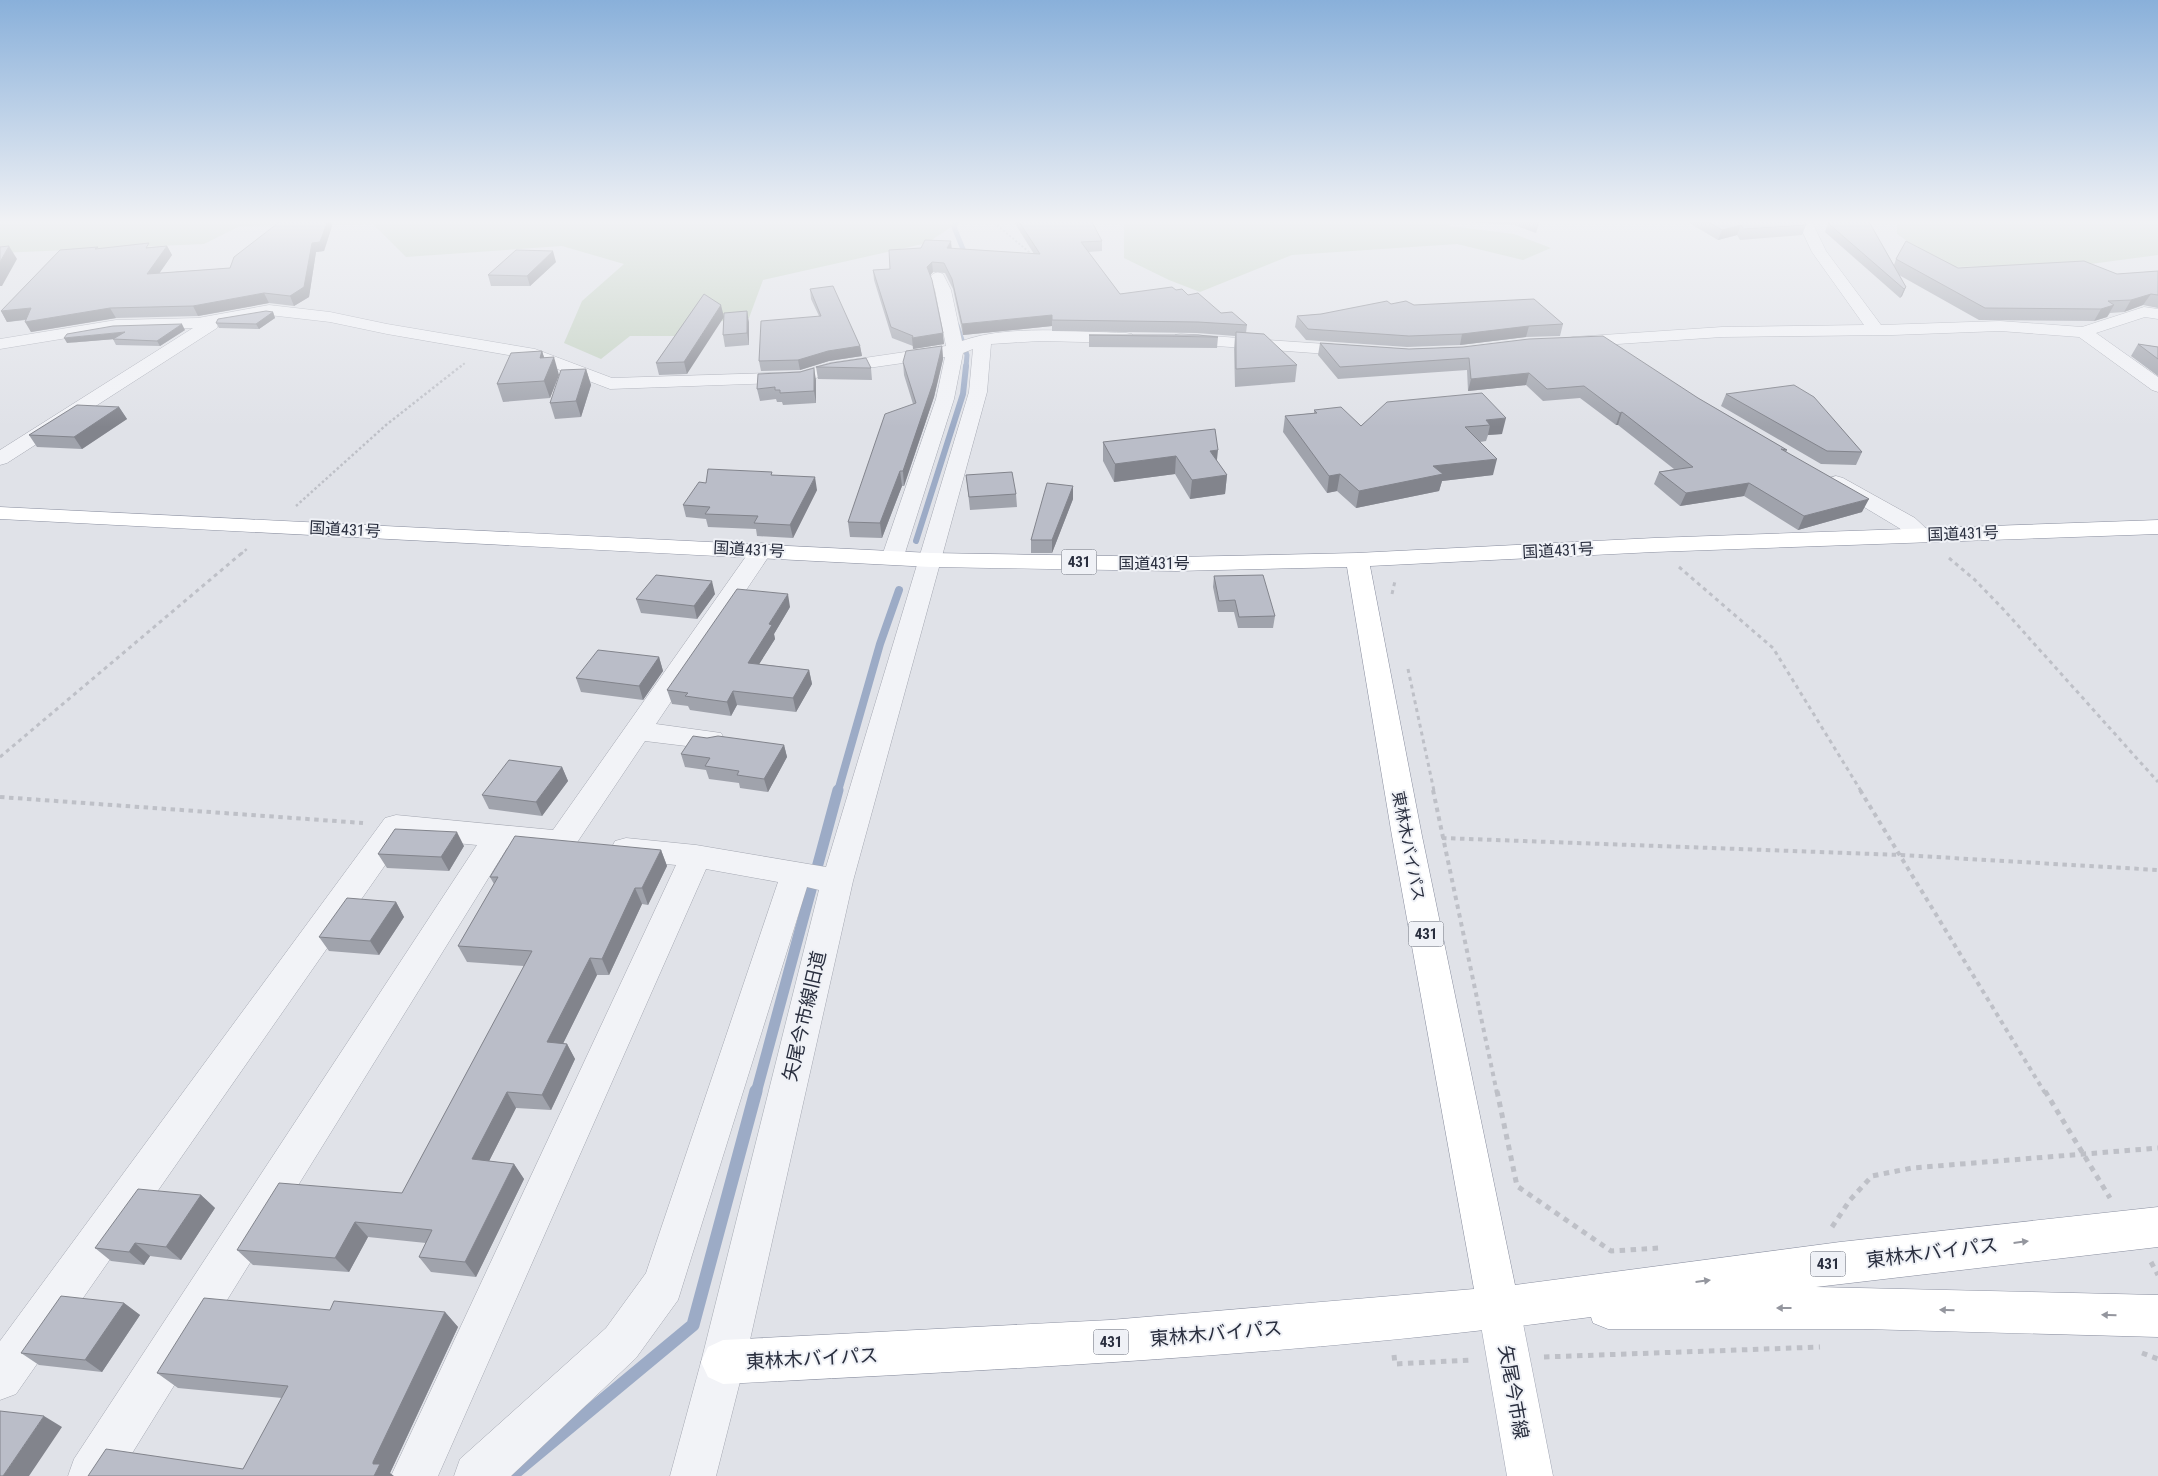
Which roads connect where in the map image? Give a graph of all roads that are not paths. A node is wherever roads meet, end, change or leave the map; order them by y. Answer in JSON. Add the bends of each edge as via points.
{"nodes":[{"id":1,"x":943,"y":289,"type":"edge"},
{"id":2,"x":1846,"y":289,"type":"edge"},
{"id":3,"x":2158,"y":314,"type":"edge"},
{"id":4,"x":223,"y":317,"type":"junction"},
{"id":5,"x":1876,"y":330,"type":"junction"},
{"id":6,"x":2083,"y":332,"type":"junction"},
{"id":7,"x":1138,"y":338,"type":"edge"},
{"id":8,"x":982,"y":339,"type":"junction"},
{"id":9,"x":1167,"y":339,"type":"dead end"},
{"id":10,"x":1604,"y":341,"type":"junction"},
{"id":11,"x":1555,"y":343,"type":"edge"},
{"id":12,"x":0,"y":344,"type":"edge"},
{"id":13,"x":955,"y":350,"type":"junction"},
{"id":14,"x":1370,"y":352,"type":"edge"},
{"id":15,"x":1628,"y":357,"type":"edge"},
{"id":16,"x":2158,"y":386,"type":"edge"},
{"id":17,"x":0,"y":459,"type":"edge"},
{"id":18,"x":1821,"y":474,"type":"edge"},
{"id":19,"x":0,"y":513,"type":"edge"},
{"id":20,"x":2158,"y":527,"type":"edge"},
{"id":21,"x":1922,"y":535,"type":"junction"},
{"id":22,"x":762,"y":550,"type":"junction"},
{"id":23,"x":893,"y":556,"type":"junction"},
{"id":24,"x":931,"y":560,"type":"junction"},
{"id":25,"x":1357,"y":560,"type":"junction"},
{"id":26,"x":638,"y":731,"type":"junction"},
{"id":27,"x":711,"y":740,"type":"edge"},
{"id":28,"x":499,"y":836,"type":"junction"},
{"id":29,"x":584,"y":845,"type":"junction"},
{"id":30,"x":696,"y":856,"type":"junction"},
{"id":31,"x":796,"y":874,"type":"junction"},
{"id":32,"x":837,"y":881,"type":"junction"},
{"id":33,"x":2144,"y":1228,"type":"edge"},
{"id":34,"x":1499,"y":1308,"type":"junction"},
{"id":35,"x":2158,"y":1316,"type":"edge"},
{"id":36,"x":723,"y":1362,"type":"junction"},
{"id":37,"x":0,"y":1378,"type":"edge"},
{"id":38,"x":91,"y":1476,"type":"edge"},
{"id":39,"x":414,"y":1476,"type":"edge"},
{"id":40,"x":477,"y":1476,"type":"edge"},
{"id":41,"x":693,"y":1476,"type":"edge"},
{"id":42,"x":1530,"y":1476,"type":"edge"}],
"edges":[{"from":1,"to":13,"type":"street"},
{"from":2,"to":5,"type":"street"},
{"from":3,"to":6,"type":"street","via":[[2144,312]]},
{"from":4,"to":12,"type":"street","via":[[198,323],[116,325]]},
{"from":4,"to":13,"type":"street","via":[[269,310],[330,317],[387,330],[535,354],[610,384],[802,377],[830,368]]},
{"from":4,"to":17,"type":"street"},
{"from":5,"to":6,"type":"street","via":[[2000,326]]},
{"from":5,"to":10,"type":"street","via":[[1722,332]]},
{"from":6,"to":16,"type":"street"},
{"from":7,"to":8,"type":"street","via":[[1040,336]]},
{"from":8,"to":13,"type":"street"},
{"from":8,"to":24,"type":"street","name":"矢尾今市線旧道","via":[[978,392]]},
{"from":9,"to":14,"type":"street"},
{"from":10,"to":11,"type":"street"},
{"from":10,"to":15,"type":"street"},
{"from":13,"to":23,"type":"street","via":[[944,399]]},
{"from":18,"to":21,"type":"street","via":[[1907,522]]},
{"from":19,"to":22,"type":"main road","name":"国道431号","number":"431"},
{"from":20,"to":21,"type":"main road","name":"国道431号","number":"431"},
{"from":21,"to":25,"type":"main road","name":"国道431号","number":"431"},
{"from":22,"to":23,"type":"main road","name":"国道431号","number":"431"},
{"from":22,"to":26,"type":"street"},
{"from":23,"to":24,"type":"main road","name":"国道431号","number":"431"},
{"from":24,"to":25,"type":"main road","name":"国道431号","number":"431","via":[[1176,564]]},
{"from":24,"to":32,"type":"street","name":"矢尾今市線旧道"},
{"from":25,"to":34,"type":"main road","name":"東林木バイパス","number":"431"},
{"from":26,"to":27,"type":"street"},
{"from":26,"to":29,"type":"street"},
{"from":28,"to":29,"type":"street"},
{"from":28,"to":37,"type":"street","via":[[396,826]]},
{"from":28,"to":38,"type":"street"},
{"from":29,"to":30,"type":"street"},
{"from":30,"to":31,"type":"street"},
{"from":30,"to":39,"type":"street"},
{"from":31,"to":32,"type":"street"},
{"from":31,"to":40,"type":"street","via":[[663,1285],[621,1343]]},
{"from":32,"to":36,"type":"street","name":"矢尾今市線旧道"},
{"from":34,"to":33,"type":"main road","name":"東林木バイパス","number":"431","one_way":true,"via":[[1840,1263]]},
{"from":35,"to":34,"type":"main road","name":"東林木バイパス","number":"431","one_way":true,"via":[[1864,1308]]},
{"from":34,"to":36,"type":"main road","name":"東林木バイパス","number":"431","via":[[1110,1342]]},
{"from":34,"to":42,"type":"main road","name":"矢尾今市線"},
{"from":36,"to":41,"type":"street","name":"矢尾今市線旧道"}]}
